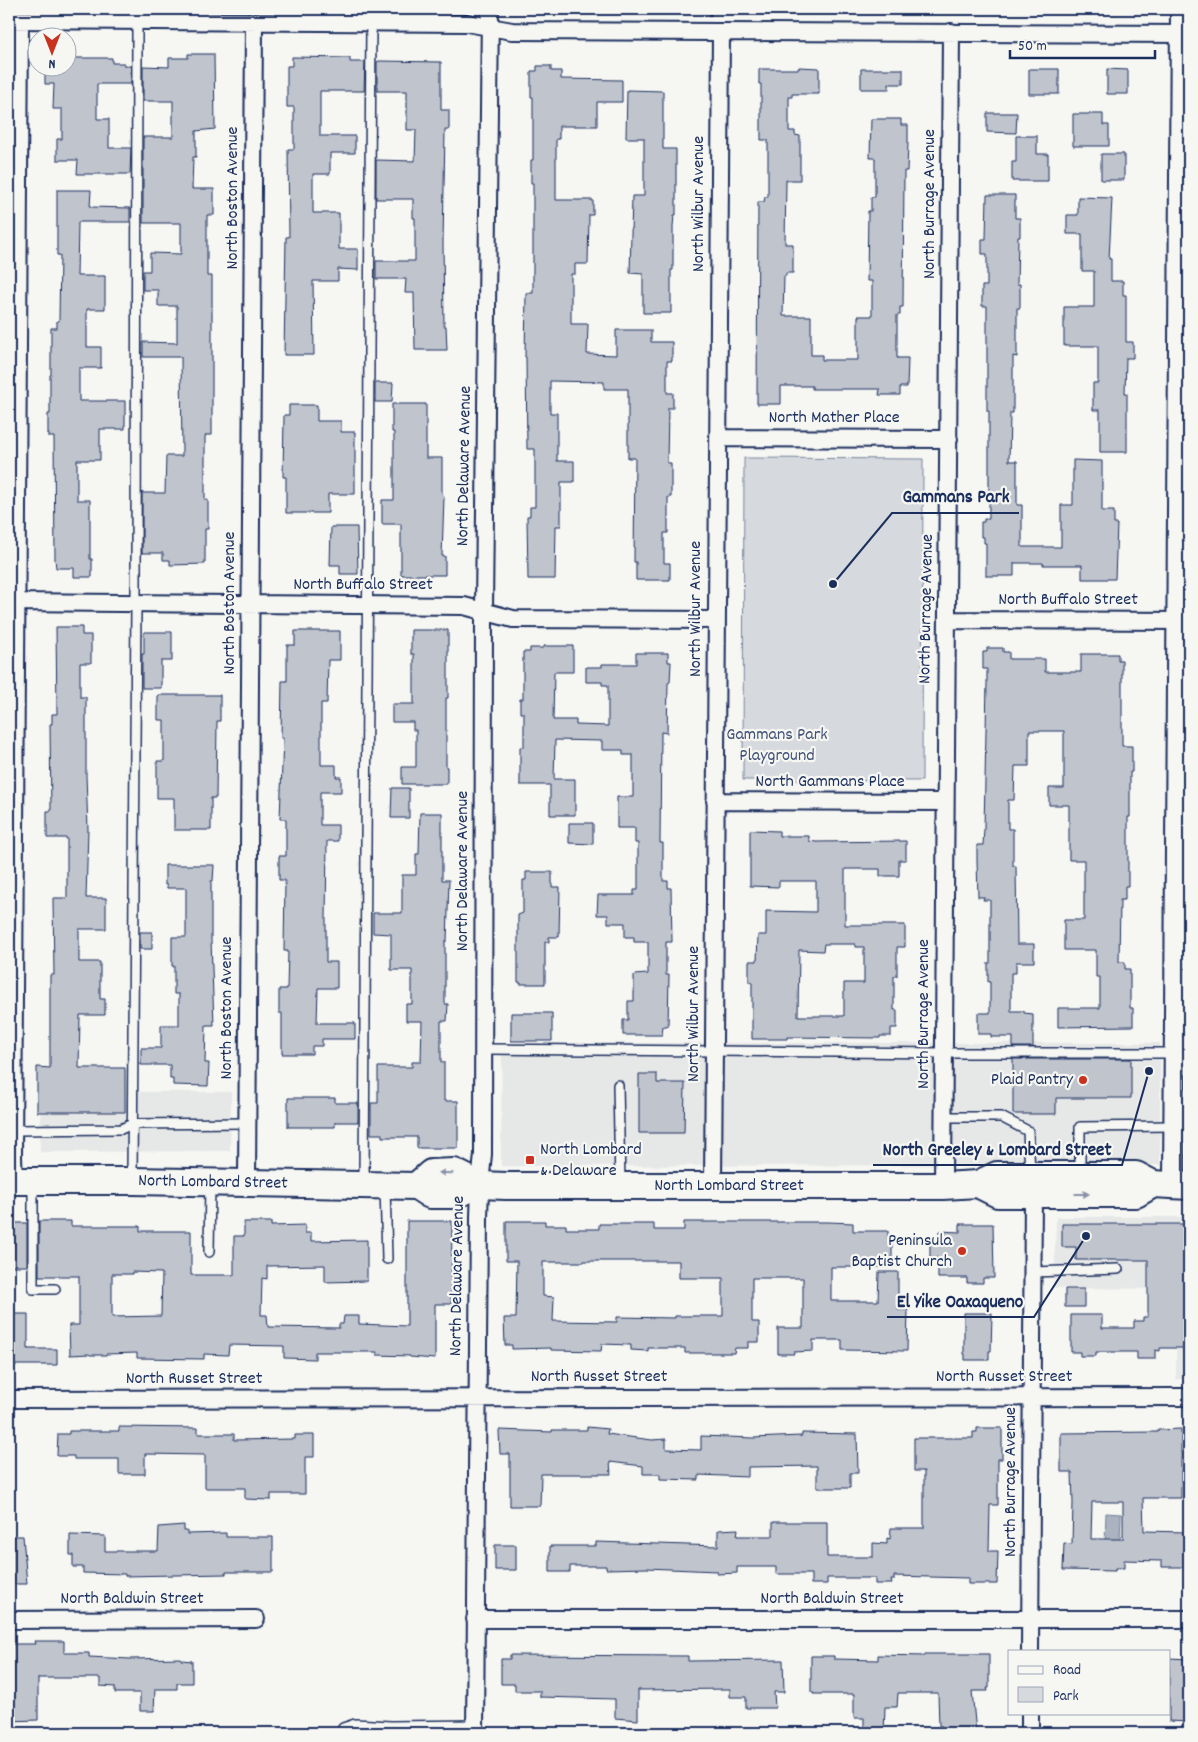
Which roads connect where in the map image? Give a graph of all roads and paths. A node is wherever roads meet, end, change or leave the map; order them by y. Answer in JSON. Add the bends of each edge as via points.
{"nodes":[{"id":1,"x":490,"y":9,"type":"edge"},
{"id":2,"x":1181,"y":9,"type":"edge"},
{"id":3,"x":14,"y":20,"type":"edge"},
{"id":4,"x":137,"y":21,"type":"junction"},
{"id":5,"x":254,"y":22,"type":"junction"},
{"id":6,"x":371,"y":22,"type":"junction"},
{"id":7,"x":490,"y":27,"type":"junction"},
{"id":8,"x":720,"y":32,"type":"junction"},
{"id":9,"x":951,"y":32,"type":"junction"},
{"id":10,"x":1185,"y":34,"type":"edge"},
{"id":11,"x":718,"y":438,"type":"junction"},
{"id":12,"x":949,"y":439,"type":"junction"},
{"id":13,"x":12,"y":602,"type":"edge"},
{"id":14,"x":136,"y":604,"type":"junction"},
{"id":15,"x":250,"y":604,"type":"junction"},
{"id":16,"x":368,"y":605,"type":"junction"},
{"id":17,"x":484,"y":612,"type":"junction"},
{"id":18,"x":716,"y":620,"type":"junction"},
{"id":19,"x":947,"y":620,"type":"junction"},
{"id":20,"x":1183,"y":621,"type":"edge"},
{"id":21,"x":715,"y":801,"type":"junction"},
{"id":22,"x":945,"y":802,"type":"junction"},
{"id":23,"x":483,"y":1049,"type":"junction"},
{"id":24,"x":714,"y":1052,"type":"junction"},
{"id":25,"x":944,"y":1053,"type":"junction"},
{"id":26,"x":1174,"y":1053,"type":"junction"},
{"id":27,"x":618,"y":1086,"type":"dead end"},
{"id":28,"x":944,"y":1117,"type":"junction"},
{"id":29,"x":247,"y":1123,"type":"junction"},
{"id":30,"x":132,"y":1124,"type":"junction"},
{"id":31,"x":1174,"y":1126,"type":"junction"},
{"id":32,"x":14,"y":1130,"type":"junction"},
{"id":33,"x":1080,"y":1175,"type":"junction"},
{"id":34,"x":19,"y":1181,"type":"edge"},
{"id":35,"x":132,"y":1181,"type":"junction"},
{"id":36,"x":210,"y":1183,"type":"junction"},
{"id":37,"x":247,"y":1184,"type":"junction"},
{"id":38,"x":480,"y":1185,"type":"junction"},
{"id":39,"x":1032,"y":1185,"type":"junction"},
{"id":40,"x":1172,"y":1185,"type":"edge"},
{"id":41,"x":374,"y":1186,"type":"junction"},
{"id":42,"x":943,"y":1186,"type":"junction"},
{"id":43,"x":620,"y":1187,"type":"junction"},
{"id":44,"x":713,"y":1187,"type":"junction"},
{"id":45,"x":209,"y":1252,"type":"dead end"},
{"id":46,"x":387,"y":1259,"type":"dead end"},
{"id":47,"x":1118,"y":1269,"type":"dead end"},
{"id":48,"x":1033,"y":1272,"type":"junction"},
{"id":49,"x":55,"y":1289,"type":"dead end"},
{"id":50,"x":1032,"y":1396,"type":"junction"},
{"id":51,"x":1189,"y":1397,"type":"edge"},
{"id":52,"x":476,"y":1398,"type":"junction"},
{"id":53,"x":9,"y":1399,"type":"edge"},
{"id":54,"x":256,"y":1619,"type":"dead end"},
{"id":55,"x":475,"y":1619,"type":"junction"},
{"id":56,"x":1030,"y":1619,"type":"junction"},
{"id":57,"x":1189,"y":1619,"type":"edge"},
{"id":58,"x":9,"y":1620,"type":"edge"},
{"id":59,"x":1030,"y":1650,"type":"edge"},
{"id":60,"x":1030,"y":1714,"type":"edge"},
{"id":61,"x":343,"y":1728,"type":"dead end"},
{"id":62,"x":475,"y":1729,"type":"edge"},
{"id":63,"x":1030,"y":1733,"type":"edge"}],
"edges":[{"from":1,"to":7,"type":"street","name":"North Delaware Avenue"},
{"from":2,"to":10,"type":"street"},
{"from":3,"to":4,"type":"street"},
{"from":3,"to":13,"type":"street"},
{"from":4,"to":5,"type":"street"},
{"from":4,"to":14,"type":"lane"},
{"from":5,"to":6,"type":"street"},
{"from":5,"to":15,"type":"street","name":"North Boston Avenue"},
{"from":6,"to":7,"type":"street","via":[[466,23]]},
{"from":6,"to":16,"type":"lane"},
{"from":7,"to":8,"type":"street","via":[[512,30]]},
{"from":7,"to":17,"type":"street","name":"North Delaware Avenue"},
{"from":8,"to":9,"type":"street"},
{"from":8,"to":11,"type":"street","name":"North Wilbur Avenue"},
{"from":9,"to":10,"type":"street"},
{"from":9,"to":12,"type":"street","name":"North Burrage Avenue"},
{"from":10,"to":20,"type":"street"},
{"from":11,"to":12,"type":"street","name":"North Mather Place"},
{"from":11,"to":18,"type":"street","name":"North Wilbur Avenue"},
{"from":12,"to":19,"type":"street","name":"North Burrage Avenue"},
{"from":13,"to":14,"type":"street","name":"North Buffalo Street"},
{"from":13,"to":32,"type":"street"},
{"from":14,"to":15,"type":"street","name":"North Buffalo Street"},
{"from":14,"to":30,"type":"lane"},
{"from":15,"to":16,"type":"street","name":"North Buffalo Street"},
{"from":15,"to":29,"type":"street","name":"North Boston Avenue"},
{"from":16,"to":17,"type":"street","name":"North Buffalo Street","via":[[464,606]]},
{"from":16,"to":41,"type":"lane"},
{"from":17,"to":18,"type":"street","name":"North Buffalo Street","via":[[513,619]]},
{"from":17,"to":23,"type":"street","name":"North Delaware Avenue"},
{"from":18,"to":21,"type":"street","name":"North Wilbur Avenue"},
{"from":19,"to":20,"type":"street","name":"North Buffalo Street"},
{"from":19,"to":22,"type":"street","name":"North Burrage Avenue"},
{"from":20,"to":26,"type":"street"},
{"from":21,"to":22,"type":"street","name":"North Gammans Place"},
{"from":21,"to":24,"type":"street","name":"North Wilbur Avenue"},
{"from":22,"to":25,"type":"street","name":"North Burrage Avenue"},
{"from":23,"to":24,"type":"lane"},
{"from":23,"to":38,"type":"street","name":"North Delaware Avenue"},
{"from":24,"to":25,"type":"lane"},
{"from":24,"to":44,"type":"street","name":"North Wilbur Avenue"},
{"from":25,"to":26,"type":"lane"},
{"from":25,"to":28,"type":"street","name":"North Burrage Avenue"},
{"from":26,"to":31,"type":"street"},
{"from":27,"to":43,"type":"lane"},
{"from":28,"to":39,"type":"lane","via":[[1001,1118],[1028,1131]]},
{"from":28,"to":42,"type":"street","name":"North Burrage Avenue"},
{"from":29,"to":30,"type":"lane"},
{"from":29,"to":37,"type":"street","name":"North Boston Avenue"},
{"from":30,"to":32,"type":"lane","via":[[121,1129]]},
{"from":30,"to":35,"type":"lane"},
{"from":31,"to":33,"type":"lane","via":[[1080,1128]]},
{"from":31,"to":40,"type":"street"},
{"from":32,"to":34,"type":"street","via":[[12,1157]]},
{"from":33,"to":39,"type":"main road","name":"North Lombard Street"},
{"from":33,"to":40,"type":"main road","name":"North Lombard Street","via":[[1136,1175]]},
{"from":34,"to":35,"type":"main road","name":"North Lombard Street"},
{"from":34,"to":49,"type":"lane","via":[[33,1289]]},
{"from":35,"to":36,"type":"main road","name":"North Lombard Street"},
{"from":36,"to":37,"type":"main road","name":"North Lombard Street"},
{"from":36,"to":45,"type":"lane"},
{"from":37,"to":41,"type":"main road","name":"North Lombard Street"},
{"from":38,"to":41,"type":"main road","name":"North Lombard Street","via":[[454,1195],[430,1195],[416,1186]]},
{"from":38,"to":43,"type":"main road","name":"North Lombard Street"},
{"from":38,"to":52,"type":"street","name":"North Delaware Avenue"},
{"from":39,"to":40,"type":"main road","name":"North Lombard Street","one_way":true,"via":[[1136,1194]]},
{"from":39,"to":42,"type":"main road","name":"North Lombard Street","via":[[998,1194],[978,1184]]},
{"from":39,"to":48,"type":"street","name":"North Burrage Avenue"},
{"from":41,"to":46,"type":"lane"},
{"from":42,"to":44,"type":"main road","name":"North Lombard Street"},
{"from":43,"to":44,"type":"main road","name":"North Lombard Street"},
{"from":47,"to":48,"type":"lane"},
{"from":48,"to":50,"type":"street","name":"North Burrage Avenue"},
{"from":50,"to":51,"type":"street","name":"North Russet Street"},
{"from":50,"to":52,"type":"street","name":"North Russet Street"},
{"from":50,"to":56,"type":"street","name":"North Burrage Avenue"},
{"from":52,"to":53,"type":"street","name":"North Russet Street"},
{"from":52,"to":55,"type":"street","name":"North Delaware Avenue"},
{"from":54,"to":58,"type":"street","name":"North Baldwin Street"},
{"from":55,"to":56,"type":"street","name":"North Baldwin Street"},
{"from":55,"to":62,"type":"street","name":"North Delaware Avenue"},
{"from":56,"to":57,"type":"street","name":"North Baldwin Street"},
{"from":56,"to":59,"type":"street","name":"North Burrage Avenue"},
{"from":60,"to":63,"type":"street"},
{"from":61,"to":62,"type":"lane","via":[[355,1724]]}]}
